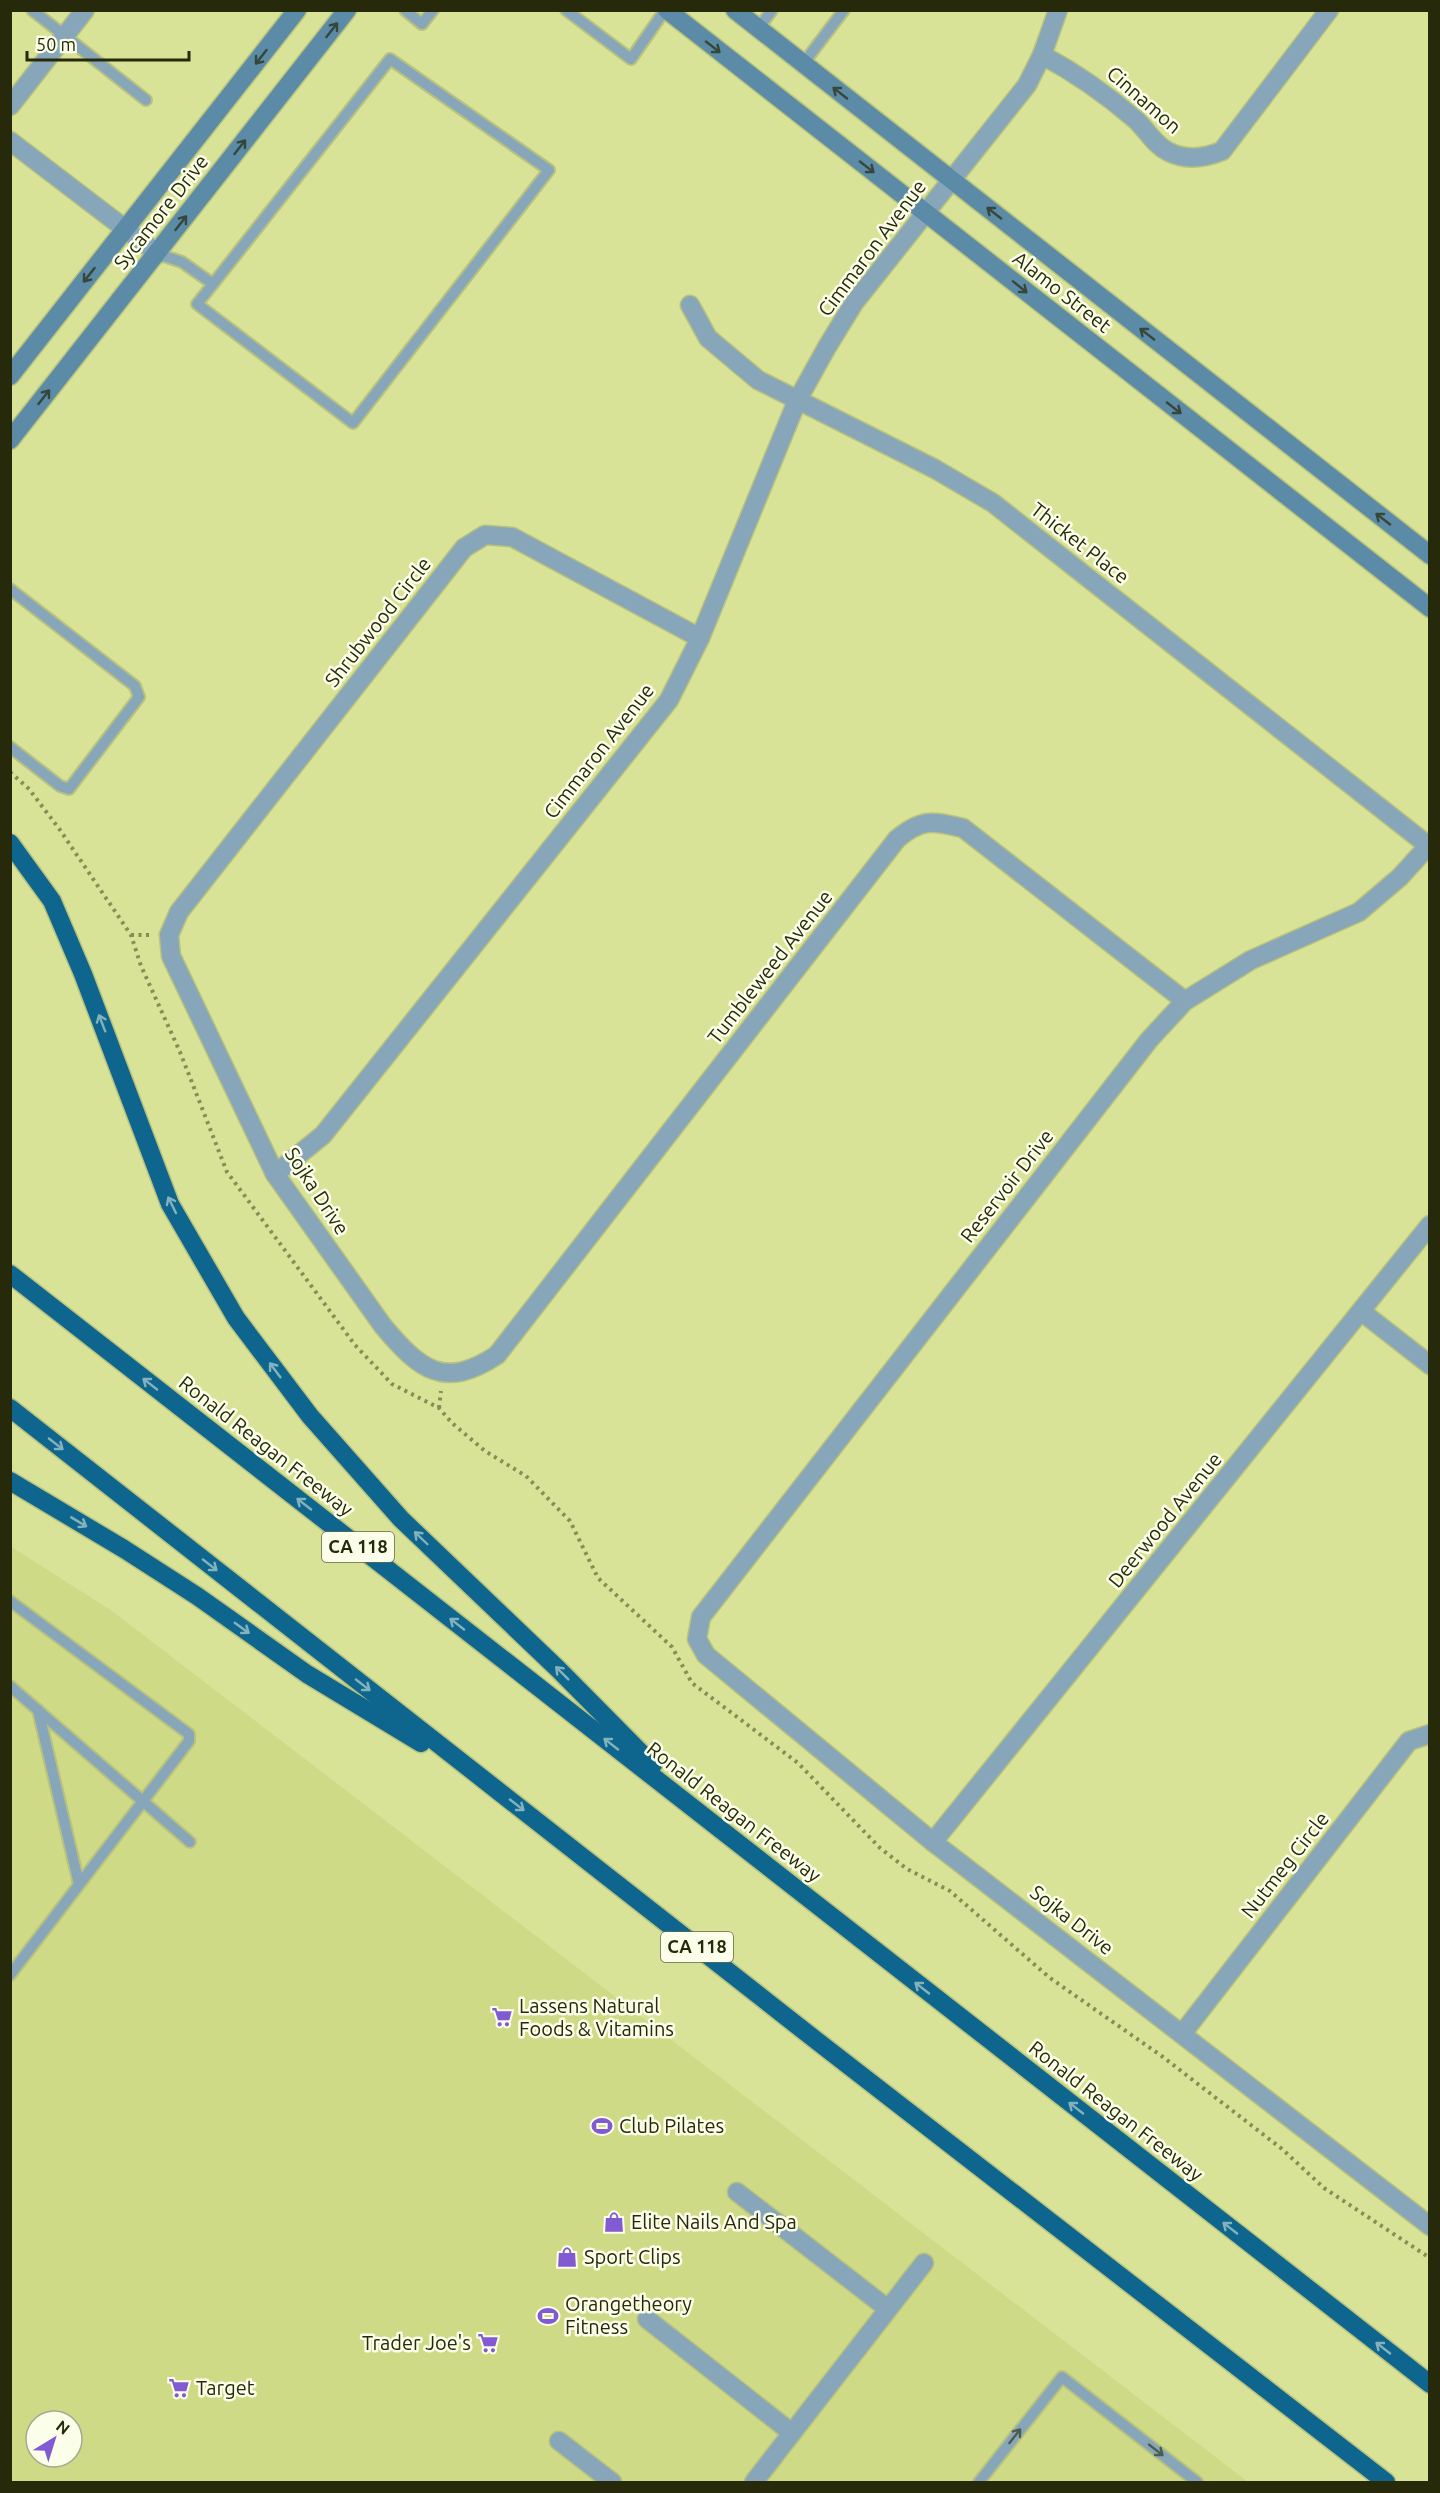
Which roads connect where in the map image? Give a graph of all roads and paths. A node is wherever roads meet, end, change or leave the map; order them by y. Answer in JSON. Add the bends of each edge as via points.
{"nodes":[{"id":1,"x":32,"y":10,"type":"edge"},
{"id":2,"x":85,"y":10,"type":"edge"},
{"id":3,"x":297,"y":10,"type":"edge"},
{"id":4,"x":347,"y":10,"type":"edge"},
{"id":5,"x":405,"y":10,"type":"edge"},
{"id":6,"x":433,"y":10,"type":"edge"},
{"id":7,"x":566,"y":10,"type":"edge"},
{"id":8,"x":666,"y":10,"type":"edge"},
{"id":9,"x":735,"y":10,"type":"edge"},
{"id":10,"x":772,"y":10,"type":"edge"},
{"id":11,"x":844,"y":10,"type":"edge"},
{"id":12,"x":1058,"y":10,"type":"edge"},
{"id":13,"x":1329,"y":10,"type":"edge"},
{"id":14,"x":758,"y":29,"type":"junction"},
{"id":15,"x":65,"y":36,"type":"junction"},
{"id":16,"x":1042,"y":55,"type":"junction"},
{"id":17,"x":803,"y":64,"type":"junction"},
{"id":18,"x":146,"y":100,"type":"dead end"},
{"id":19,"x":10,"y":106,"type":"edge"},
{"id":20,"x":10,"y":141,"type":"edge"},
{"id":21,"x":952,"y":180,"type":"junction"},
{"id":22,"x":925,"y":211,"type":"junction"},
{"id":23,"x":125,"y":229,"type":"junction"},
{"id":24,"x":158,"y":254,"type":"junction"},
{"id":25,"x":213,"y":284,"type":"junction"},
{"id":26,"x":690,"y":305,"type":"dead end"},
{"id":27,"x":10,"y":376,"type":"edge"},
{"id":28,"x":797,"y":401,"type":"junction"},
{"id":29,"x":10,"y":440,"type":"edge"},
{"id":30,"x":1430,"y":555,"type":"edge"},
{"id":31,"x":10,"y":589,"type":"edge"},
{"id":32,"x":1430,"y":608,"type":"edge"},
{"id":33,"x":700,"y":638,"type":"junction"},
{"id":34,"x":10,"y":747,"type":"edge"},
{"id":35,"x":10,"y":772,"type":"edge"},
{"id":36,"x":10,"y":843,"type":"edge"},
{"id":37,"x":1429,"y":846,"type":"edge"},
{"id":38,"x":169,"y":935,"type":"joint"},
{"id":39,"x":1185,"y":1000,"type":"junction"},
{"id":40,"x":275,"y":1174,"type":"junction"},
{"id":41,"x":1430,"y":1225,"type":"edge"},
{"id":42,"x":10,"y":1274,"type":"edge"},
{"id":43,"x":1362,"y":1312,"type":"junction"},
{"id":44,"x":1430,"y":1365,"type":"edge"},
{"id":45,"x":444,"y":1373,"type":"joint"},
{"id":46,"x":10,"y":1408,"type":"edge"},
{"id":47,"x":10,"y":1481,"type":"edge"},
{"id":48,"x":10,"y":1601,"type":"edge"},
{"id":49,"x":697,"y":1639,"type":"joint"},
{"id":50,"x":10,"y":1686,"type":"edge"},
{"id":51,"x":38,"y":1710,"type":"junction"},
{"id":52,"x":1430,"y":1734,"type":"edge"},
{"id":53,"x":491,"y":1784,"type":"junction"},
{"id":54,"x":143,"y":1803,"type":"junction"},
{"id":55,"x":706,"y":1819,"type":"junction"},
{"id":56,"x":190,"y":1842,"type":"dead end"},
{"id":57,"x":933,"y":1842,"type":"junction"},
{"id":58,"x":79,"y":1884,"type":"junction"},
{"id":59,"x":10,"y":1975,"type":"edge"},
{"id":60,"x":1182,"y":2034,"type":"junction"},
{"id":61,"x":737,"y":2192,"type":"dead end"},
{"id":62,"x":1430,"y":2226,"type":"edge"},
{"id":63,"x":1430,"y":2258,"type":"edge"},
{"id":64,"x":924,"y":2263,"type":"dead end"},
{"id":65,"x":888,"y":2309,"type":"junction"},
{"id":66,"x":646,"y":2319,"type":"dead end"},
{"id":67,"x":1430,"y":2384,"type":"edge"},
{"id":68,"x":792,"y":2433,"type":"junction"},
{"id":69,"x":559,"y":2441,"type":"dead end"},
{"id":70,"x":612,"y":2482,"type":"edge"},
{"id":71,"x":754,"y":2482,"type":"edge"},
{"id":72,"x":980,"y":2482,"type":"edge"},
{"id":73,"x":1197,"y":2482,"type":"edge"},
{"id":74,"x":1386,"y":2482,"type":"edge"}],
"edges":[{"from":1,"to":15,"type":"lane"},
{"from":2,"to":15,"type":"street"},
{"from":3,"to":23,"type":"main road","name":"Sycamore Drive","one_way":true},
{"from":24,"to":4,"type":"main road","name":"Sycamore Drive","one_way":true},
{"from":5,"to":6,"type":"lane","via":[[422,24]]},
{"from":7,"to":8,"type":"lane","via":[[631,59]]},
{"from":8,"to":22,"type":"main road","name":"Alamo Street","one_way":true},
{"from":9,"to":14,"type":"main road","name":"Alamo Street"},
{"from":10,"to":14,"type":"lane"},
{"from":11,"to":17,"type":"lane"},
{"from":12,"to":16,"type":"street","name":"Cimmaron Avenue"},
{"from":13,"to":16,"type":"street","name":"Cinnamon","via":[[1222,150],[1208,157],[1170,153],[1089,82]]},
{"from":14,"to":17,"type":"main road","name":"Alamo Street"},
{"from":15,"to":18,"type":"lane"},
{"from":15,"to":19,"type":"street"},
{"from":16,"to":21,"type":"street","name":"Cimmaron Avenue","via":[[1027,85]]},
{"from":21,"to":17,"type":"main road","name":"Alamo Street","one_way":true},
{"from":20,"to":23,"type":"street"},
{"from":21,"to":22,"type":"street","name":"Cimmaron Avenue"},
{"from":30,"to":21,"type":"main road","name":"Alamo Street","one_way":true},
{"from":22,"to":28,"type":"street","name":"Cimmaron Avenue","via":[[854,303]]},
{"from":22,"to":32,"type":"main road","name":"Alamo Street","one_way":true},
{"from":23,"to":24,"type":"street"},
{"from":23,"to":27,"type":"main road","name":"Sycamore Drive","one_way":true},
{"from":24,"to":25,"type":"lane","via":[[182,262]]},
{"from":29,"to":24,"type":"main road","name":"Sycamore Drive","one_way":true},
{"from":25,"to":25,"type":"lane","via":[[197,304],[353,423],[549,170],[390,59]]},
{"from":26,"to":28,"type":"street","name":"Thicket Place","via":[[708,338],[729,358],[758,380]]},
{"from":28,"to":33,"type":"street","name":"Cimmaron Avenue"},
{"from":28,"to":37,"type":"street","name":"Thicket Place","via":[[993,502]]},
{"from":31,"to":34,"type":"lane","via":[[135,686],[139,697],[69,789]]},
{"from":33,"to":38,"type":"street","name":"Shrubwood Circle","via":[[512,537],[485,535],[464,548],[179,912]]},
{"from":33,"to":40,"type":"street","name":"Cimmaron Avenue","via":[[669,700],[323,1135]]},
{"from":35,"to":63,"type":"path","via":[[29,789],[60,830],[131,935],[227,1172],[355,1345],[392,1384],[439,1408],[485,1451],[526,1476],[570,1521],[598,1578],[672,1647],[692,1683],[798,1763],[880,1848],[908,1869],[950,1891],[1050,1978],[1163,2057],[1282,2149],[1323,2188]]},
{"from":55,"to":36,"type":"highway","one_way":true,"via":[[558,1669],[401,1519],[310,1416],[236,1318],[170,1204],[52,901]]},
{"from":37,"to":39,"type":"street","name":"Reservoir Drive","via":[[1359,912],[1251,960]]},
{"from":38,"to":40,"type":"street","name":"Sojka Drive","via":[[171,956]]},
{"from":39,"to":45,"type":"street","name":"Tumbleweed Avenue","via":[[963,828],[935,822],[913,826],[897,839],[497,1355],[477,1369]]},
{"from":39,"to":49,"type":"street","name":"Reservoir Drive","via":[[1149,1040],[701,1617]]},
{"from":40,"to":45,"type":"street","name":"Sojka Drive","via":[[389,1334],[428,1369]]},
{"from":41,"to":43,"type":"street","name":"Deerwood Avenue"},
{"from":55,"to":42,"type":"highway","name":"Ronald Reagan Freeway","number":"CA 118","one_way":true},
{"from":43,"to":44,"type":"street"},
{"from":43,"to":57,"type":"street","name":"Deerwood Avenue"},
{"from":46,"to":53,"type":"highway","number":"CA 118","one_way":true},
{"from":47,"to":53,"type":"highway","one_way":true,"via":[[197,1596],[307,1674]]},
{"from":48,"to":54,"type":"lane","via":[[189,1734],[189,1741]]},
{"from":49,"to":57,"type":"street","name":"Sojka Drive","via":[[706,1655]]},
{"from":50,"to":51,"type":"lane"},
{"from":51,"to":54,"type":"lane"},
{"from":51,"to":58,"type":"lane"},
{"from":52,"to":60,"type":"street","name":"Nutmeg Circle","via":[[1410,1741]]},
{"from":53,"to":74,"type":"highway","number":"CA 118","one_way":true},
{"from":54,"to":56,"type":"lane"},
{"from":54,"to":58,"type":"lane"},
{"from":67,"to":55,"type":"highway","name":"Ronald Reagan Freeway","number":"CA 118","one_way":true},
{"from":57,"to":60,"type":"street","name":"Sojka Drive"},
{"from":58,"to":59,"type":"lane"},
{"from":60,"to":62,"type":"street","name":"Sojka Drive"},
{"from":61,"to":65,"type":"street"},
{"from":64,"to":65,"type":"street"},
{"from":65,"to":68,"type":"street"},
{"from":66,"to":68,"type":"street"},
{"from":68,"to":71,"type":"street"},
{"from":69,"to":70,"type":"street"},
{"from":72,"to":73,"type":"lane","one_way":true,"via":[[1062,2377]]}]}
